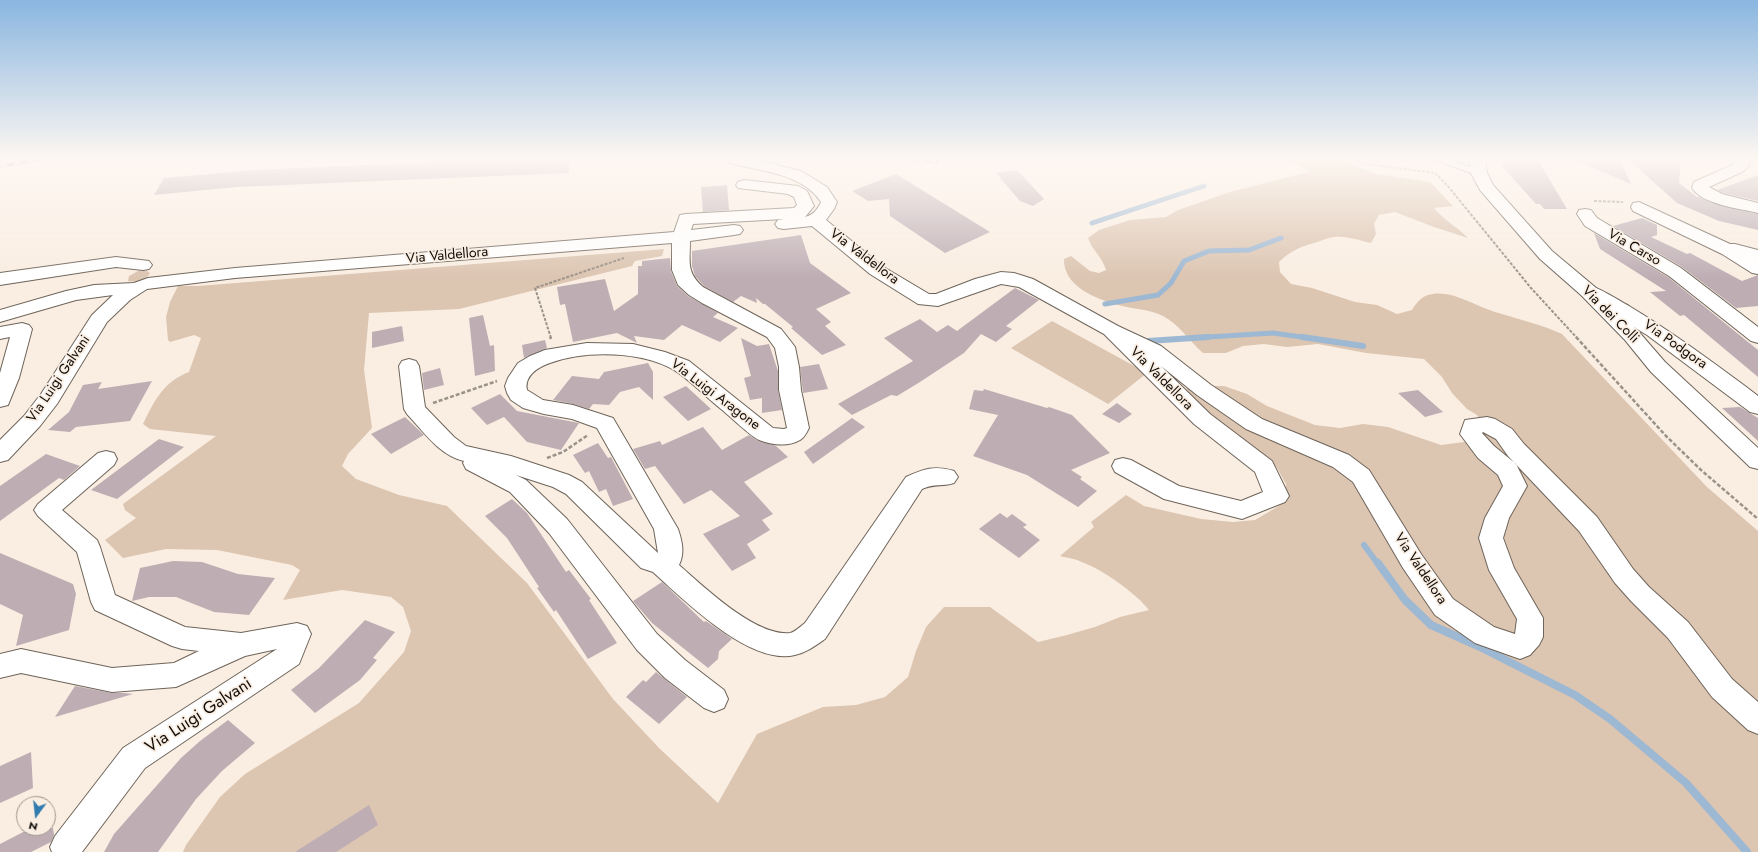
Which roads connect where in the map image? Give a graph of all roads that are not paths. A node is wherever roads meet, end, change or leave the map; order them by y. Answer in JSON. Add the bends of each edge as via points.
{"nodes":[{"id":1,"x":803,"y":200,"type":"edge"},
{"id":2,"x":828,"y":200,"type":"edge"},
{"id":3,"x":1497,"y":200,"type":"edge"},
{"id":4,"x":1723,"y":200,"type":"edge"},
{"id":5,"x":1638,"y":207,"type":"road end"},
{"id":6,"x":1758,"y":208,"type":"edge"},
{"id":7,"x":1585,"y":214,"type":"road end"},
{"id":8,"x":816,"y":221,"type":"junction"},
{"id":9,"x":681,"y":237,"type":"junction"},
{"id":10,"x":1732,"y":250,"type":"junction"},
{"id":11,"x":1758,"y":256,"type":"edge"},
{"id":12,"x":143,"y":265,"type":"junction"},
{"id":13,"x":81,"y":266,"type":"junction"},
{"id":14,"x":161,"y":268,"type":"junction"},
{"id":15,"x":1758,"y":269,"type":"edge"},
{"id":16,"x":214,"y":275,"type":"junction"},
{"id":17,"x":0,"y":279,"type":"edge"},
{"id":18,"x":115,"y":283,"type":"junction"},
{"id":19,"x":144,"y":286,"type":"junction"},
{"id":20,"x":1588,"y":291,"type":"junction"},
{"id":21,"x":73,"y":295,"type":"junction"},
{"id":22,"x":0,"y":316,"type":"edge"},
{"id":23,"x":99,"y":318,"type":"junction"},
{"id":24,"x":1111,"y":330,"type":"junction"},
{"id":25,"x":0,"y":334,"type":"edge"},
{"id":26,"x":1758,"y":337,"type":"edge"},
{"id":27,"x":409,"y":366,"type":"dead end"},
{"id":28,"x":0,"y":400,"type":"edge"},
{"id":29,"x":1758,"y":407,"type":"edge"},
{"id":30,"x":3,"y":448,"type":"edge"},
{"id":31,"x":459,"y":452,"type":"junction"},
{"id":32,"x":106,"y":459,"type":"dead end"},
{"id":33,"x":1758,"y":462,"type":"edge"},
{"id":34,"x":1123,"y":466,"type":"dead end"},
{"id":35,"x":946,"y":477,"type":"dead end"},
{"id":36,"x":661,"y":564,"type":"junction"},
{"id":37,"x":241,"y":645,"type":"junction"},
{"id":38,"x":0,"y":666,"type":"edge"},
{"id":39,"x":714,"y":699,"type":"dead end"},
{"id":40,"x":1758,"y":721,"type":"edge"},
{"id":41,"x":66,"y":847,"type":"dead end"}],
"edges":[{"from":1,"to":9,"type":"street","via":[[806,206],[799,213],[686,219]]},
{"from":2,"to":8,"type":"street","name":"Via Valdellora","via":[[826,212]]},
{"from":3,"to":20,"type":"street","name":"Via dei Colli","via":[[1546,255]]},
{"from":4,"to":6,"type":"street"},
{"from":5,"to":10,"type":"street"},
{"from":7,"to":26,"type":"street","name":"Via Carso","via":[[1591,222],[1675,272]]},
{"from":8,"to":9,"type":"street","name":"Via Valdellora"},
{"from":8,"to":24,"type":"street","name":"Via Valdellora","via":[[876,270],[925,300],[938,300],[1001,278],[1014,279],[1026,283]]},
{"from":9,"to":16,"type":"street","name":"Via Valdellora"},
{"from":9,"to":36,"type":"street","name":"Via Luigi Aragone","via":[[681,270],[685,280],[709,299],[774,334],[785,347],[798,428],[792,436],[778,437],[766,434],[694,375],[667,359],[632,350],[555,353],[532,362],[520,373],[516,382],[519,395],[529,402],[591,417],[605,423],[666,529],[671,556],[667,562]]},
{"from":10,"to":11,"type":"street"},
{"from":10,"to":15,"type":"street"},
{"from":12,"to":13,"type":"street","name":"Via Valdellora","via":[[116,262]]},
{"from":12,"to":14,"type":"street","name":"Via Valdellora","via":[[151,264]]},
{"from":12,"to":18,"type":"street","name":"Via Valdellora","via":[[126,270]]},
{"from":13,"to":17,"type":"street","name":"Via Valdellora"},
{"from":13,"to":18,"type":"street","name":"Via Valdellora","via":[[102,269]]},
{"from":14,"to":16,"type":"street","name":"Via Valdellora"},
{"from":14,"to":19,"type":"street","via":[[160,276]]},
{"from":16,"to":19,"type":"street","name":"Via Valdellora"},
{"from":18,"to":19,"type":"street","name":"Via Valdellora"},
{"from":18,"to":21,"type":"street","name":"Via Valdellora"},
{"from":18,"to":23,"type":"street","name":"Via Luigi Galvani"},
{"from":19,"to":23,"type":"street","name":"Via Luigi Galvani","via":[[123,296]]},
{"from":20,"to":29,"type":"street","name":"Via Podgora","via":[[1643,322]]},
{"from":20,"to":33,"type":"street","name":"Via dei Colli","via":[[1658,367]]},
{"from":21,"to":22,"type":"street","name":"Via Valdellora"},
{"from":21,"to":23,"type":"street","via":[[94,303]]},
{"from":23,"to":30,"type":"street","name":"Via Luigi Galvani","via":[[49,399]]},
{"from":24,"to":34,"type":"street","name":"Via Valdellora","via":[[1202,418],[1264,467],[1277,496],[1242,510],[1172,493]]},
{"from":24,"to":40,"type":"street","name":"Via Valdellora","via":[[1154,350],[1204,390],[1254,424],[1341,462],[1361,476],[1412,561],[1444,607],[1485,635],[1520,647],[1529,637],[1530,618],[1502,570],[1491,538],[1497,518],[1515,486],[1508,470],[1486,452],[1471,434],[1473,425],[1487,424],[1504,434],[1516,450],[1588,524],[1624,576],[1678,630],[1722,688]]},
{"from":25,"to":28,"type":"street","via":[[22,329],[9,378]]},
{"from":27,"to":31,"type":"street","via":[[415,409]]},
{"from":31,"to":36,"type":"street","via":[[497,460],[574,488],[650,561]]},
{"from":31,"to":39,"type":"street","via":[[478,466],[518,486],[558,526],[647,642],[675,669]]},
{"from":32,"to":37,"type":"street","name":"Via Luigi Galvani","via":[[46,510],[88,547],[104,602],[182,638]]},
{"from":35,"to":36,"type":"street","via":[[930,476],[914,483],[815,631],[794,644],[772,644],[735,626]]},
{"from":37,"to":38,"type":"street","name":"Via Luigi Galvani","via":[[176,675],[112,680],[21,661]]},
{"from":37,"to":41,"type":"street","name":"Via Luigi Galvani","via":[[297,634],[290,656],[134,758]]}]}
